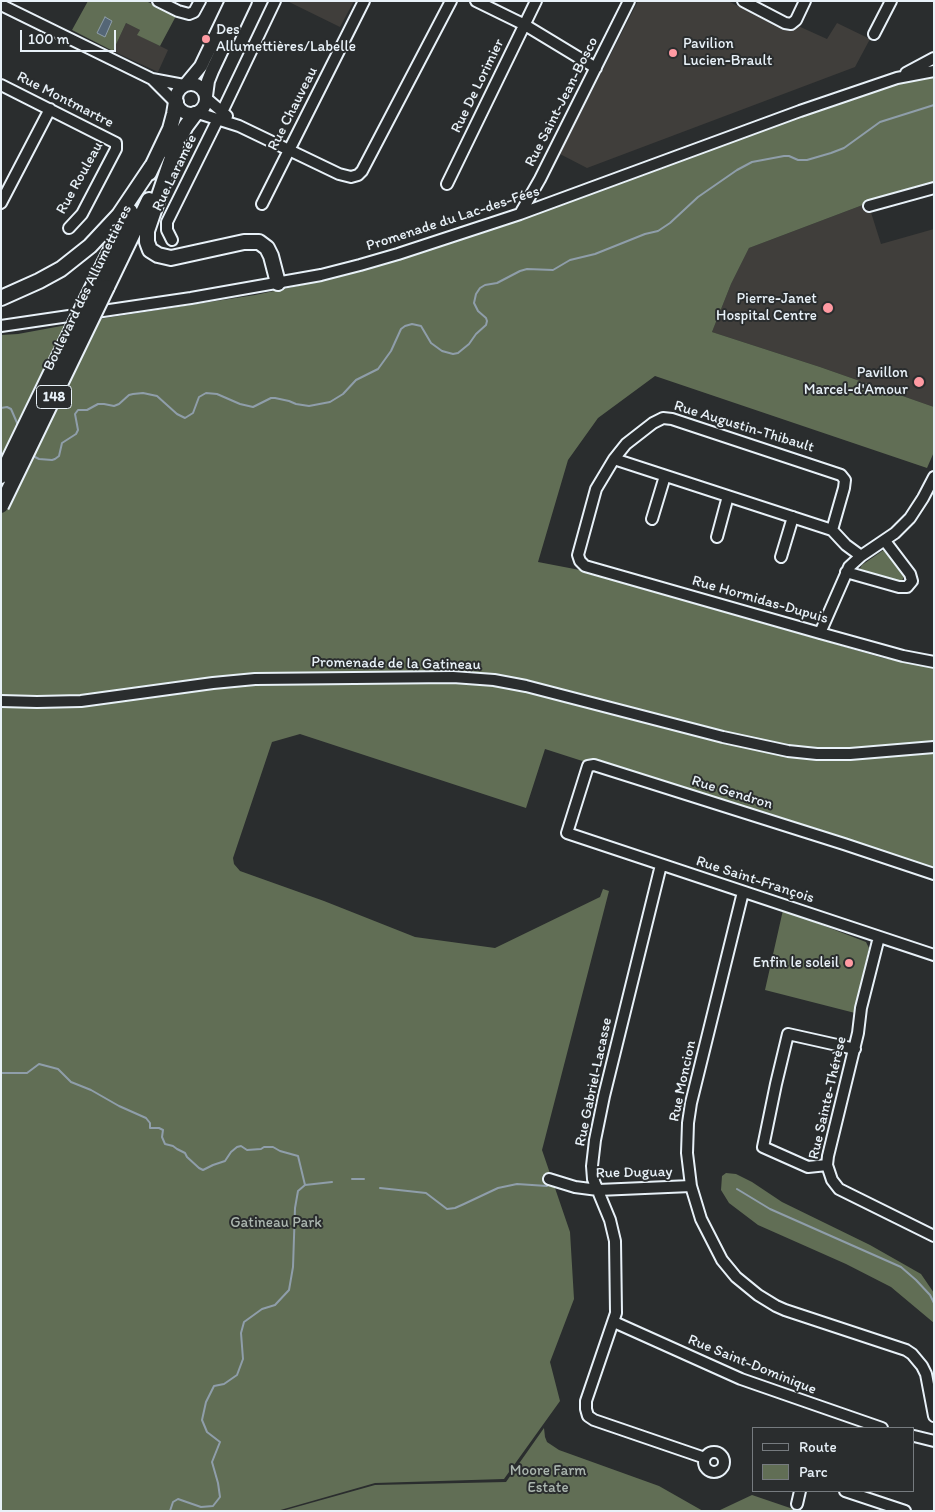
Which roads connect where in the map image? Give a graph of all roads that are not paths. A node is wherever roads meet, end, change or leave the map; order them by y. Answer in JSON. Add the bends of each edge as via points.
{"nodes":[{"id":1,"x":158,"y":1,"type":"edge"},
{"id":2,"x":200,"y":1,"type":"edge"},
{"id":3,"x":232,"y":1,"type":"edge"},
{"id":4,"x":245,"y":1,"type":"edge"},
{"id":5,"x":275,"y":1,"type":"edge"},
{"id":6,"x":364,"y":1,"type":"edge"},
{"id":7,"x":452,"y":1,"type":"edge"},
{"id":8,"x":476,"y":1,"type":"edge"},
{"id":9,"x":536,"y":1,"type":"edge"},
{"id":10,"x":629,"y":1,"type":"edge"},
{"id":11,"x":743,"y":1,"type":"edge"},
{"id":12,"x":805,"y":1,"type":"edge"},
{"id":13,"x":891,"y":1,"type":"edge"},
{"id":14,"x":1,"y":5,"type":"edge"},
{"id":15,"x":525,"y":25,"type":"junction"},
{"id":16,"x":874,"y":34,"type":"dead end"},
{"id":17,"x":934,"y":58,"type":"edge"},
{"id":18,"x":596,"y":68,"type":"junction"},
{"id":19,"x":934,"y":71,"type":"edge"},
{"id":20,"x":897,"y":78,"type":"junction"},
{"id":21,"x":152,"y":79,"type":"junction"},
{"id":22,"x":1,"y":85,"type":"edge"},
{"id":23,"x":185,"y":85,"type":"junction"},
{"id":24,"x":206,"y":97,"type":"junction"},
{"id":25,"x":176,"y":102,"type":"junction"},
{"id":26,"x":50,"y":109,"type":"junction"},
{"id":27,"x":197,"y":113,"type":"junction"},
{"id":28,"x":220,"y":116,"type":"junction"},
{"id":29,"x":116,"y":143,"type":"joint"},
{"id":30,"x":176,"y":146,"type":"junction"},
{"id":31,"x":289,"y":151,"type":"junction"},
{"id":32,"x":152,"y":166,"type":"junction"},
{"id":33,"x":447,"y":184,"type":"dead end"},
{"id":34,"x":934,"y":188,"type":"edge"},
{"id":35,"x":1,"y":204,"type":"edge"},
{"id":36,"x":262,"y":204,"type":"dead end"},
{"id":37,"x":869,"y":206,"type":"dead end"},
{"id":38,"x":520,"y":214,"type":"junction"},
{"id":39,"x":69,"y":228,"type":"dead end"},
{"id":40,"x":172,"y":240,"type":"dead end"},
{"id":41,"x":278,"y":283,"type":"junction"},
{"id":42,"x":101,"y":285,"type":"junction"},
{"id":43,"x":1,"y":298,"type":"edge"},
{"id":44,"x":1,"y":326,"type":"edge"},
{"id":45,"x":614,"y":459,"type":"junction"},
{"id":46,"x":1,"y":476,"type":"edge"},
{"id":47,"x":665,"y":476,"type":"junction"},
{"id":48,"x":934,"y":477,"type":"edge"},
{"id":49,"x":728,"y":496,"type":"junction"},
{"id":50,"x":1,"y":506,"type":"edge"},
{"id":51,"x":793,"y":517,"type":"junction"},
{"id":52,"x":652,"y":519,"type":"dead end"},
{"id":53,"x":832,"y":530,"type":"junction"},
{"id":54,"x":717,"y":537,"type":"dead end"},
{"id":55,"x":885,"y":541,"type":"junction"},
{"id":56,"x":861,"y":556,"type":"junction"},
{"id":57,"x":781,"y":557,"type":"dead end"},
{"id":58,"x":580,"y":561,"type":"joint"},
{"id":59,"x":846,"y":572,"type":"junction"},
{"id":60,"x":820,"y":633,"type":"junction"},
{"id":61,"x":934,"y":662,"type":"edge"},
{"id":62,"x":1,"y":701,"type":"edge"},
{"id":63,"x":934,"y":747,"type":"edge"},
{"id":64,"x":567,"y":833,"type":"joint"},
{"id":65,"x":661,"y":865,"type":"junction"},
{"id":66,"x":934,"y":874,"type":"edge"},
{"id":67,"x":743,"y":892,"type":"junction"},
{"id":68,"x":879,"y":937,"type":"junction"},
{"id":69,"x":933,"y":952,"type":"edge"},
{"id":70,"x":854,"y":1049,"type":"junction"},
{"id":71,"x":827,"y":1166,"type":"junction"},
{"id":72,"x":549,"y":1179,"type":"dead end"},
{"id":73,"x":691,"y":1186,"type":"junction"},
{"id":74,"x":598,"y":1190,"type":"junction"},
{"id":75,"x":934,"y":1236,"type":"edge"},
{"id":76,"x":614,"y":1322,"type":"junction"},
{"id":77,"x":934,"y":1416,"type":"edge"},
{"id":78,"x":879,"y":1427,"type":"edge"},
{"id":79,"x":915,"y":1436,"type":"edge"},
{"id":80,"x":934,"y":1441,"type":"edge"},
{"id":81,"x":705,"y":1458,"type":"dead end"},
{"id":82,"x":800,"y":1492,"type":"edge"},
{"id":83,"x":848,"y":1492,"type":"edge"},
{"id":84,"x":797,"y":1504,"type":"dead end"},
{"id":85,"x":905,"y":1511,"type":"edge"}],
"edges":[{"from":1,"to":2,"type":"street","via":[[189,14],[194,12]]},
{"from":3,"to":23,"type":"main road","via":[[201,66]]},
{"from":4,"to":24,"type":"main road","via":[[212,71]]},
{"from":5,"to":28,"type":"street","name":"Rue Laramée"},
{"from":6,"to":31,"type":"street","name":"Rue Chauveau"},
{"from":7,"to":31,"type":"street","via":[[362,171],[351,177],[339,174]]},
{"from":8,"to":15,"type":"street"},
{"from":9,"to":15,"type":"street","name":"Rue De Lorimier"},
{"from":10,"to":18,"type":"street","name":"Rue Saint-Jean-Bosco"},
{"from":11,"to":12,"type":"street","via":[[791,24]]},
{"from":13,"to":16,"type":"street"},
{"from":14,"to":21,"type":"street"},
{"from":15,"to":18,"type":"street"},
{"from":15,"to":33,"type":"street","name":"Rue De Lorimier"},
{"from":17,"to":20,"type":"street","name":"Promenade du Lac-des-Fées"},
{"from":18,"to":38,"type":"street","name":"Rue Saint-Jean-Bosco"},
{"from":19,"to":20,"type":"street","name":"Promenade du Lac-des-Fées"},
{"from":20,"to":38,"type":"street","name":"Promenade du Lac-des-Fées"},
{"from":21,"to":23,"type":"street"},
{"from":21,"to":25,"type":"street"},
{"from":22,"to":26,"type":"street","name":"Rue Montmartre"},
{"from":23,"to":24,"type":"main road","via":[[196,85]]},
{"from":23,"to":25,"type":"main road","via":[[178,90]]},
{"from":24,"to":27,"type":"main road","via":[[203,108]]},
{"from":24,"to":28,"type":"street"},
{"from":25,"to":27,"type":"main road","via":[[183,112]]},
{"from":25,"to":32,"type":"highway","name":"Boulevard des Allumettières","number":"148","via":[[170,129]]},
{"from":26,"to":29,"type":"street","name":"Rue Montmartre"},
{"from":26,"to":35,"type":"street"},
{"from":27,"to":28,"type":"street"},
{"from":27,"to":30,"type":"highway","name":"Boulevard des Allumettières","number":"148"},
{"from":28,"to":31,"type":"street"},
{"from":28,"to":40,"type":"street","name":"Rue Laramée","via":[[167,222],[166,230]]},
{"from":29,"to":39,"type":"street","name":"Rue Rouleau","via":[[116,149],[78,220]]},
{"from":30,"to":41,"type":"highway","via":[[147,231],[150,250],[158,256],[171,258],[255,241],[267,248]]},
{"from":30,"to":42,"type":"highway","name":"Boulevard des Allumettières","number":"148"},
{"from":31,"to":36,"type":"street","name":"Rue Chauveau"},
{"from":32,"to":42,"type":"highway","name":"Boulevard des Allumettières","number":"148"},
{"from":32,"to":43,"type":"highway","via":[[119,216],[90,246],[61,269]]},
{"from":34,"to":37,"type":"street"},
{"from":38,"to":41,"type":"street","name":"Promenade du Lac-des-Fées","via":[[369,262]]},
{"from":41,"to":44,"type":"street","name":"Promenade du Lac-des-Fées"},
{"from":42,"to":46,"type":"highway","name":"Boulevard des Allumettières","number":"148","bridge":true},
{"from":42,"to":50,"type":"highway","name":"Boulevard des Allumettières","number":"148","bridge":true},
{"from":45,"to":47,"type":"street"},
{"from":45,"to":53,"type":"street","name":"Rue Augustin-Thibault","via":[[626,444],[653,423],[667,418],[826,468],[841,474],[845,480]]},
{"from":45,"to":58,"type":"street","name":"Rue Augustin-Thibault","via":[[596,489],[578,552]]},
{"from":47,"to":49,"type":"street"},
{"from":47,"to":52,"type":"street"},
{"from":48,"to":55,"type":"street","via":[[910,518]]},
{"from":49,"to":51,"type":"street"},
{"from":49,"to":54,"type":"street"},
{"from":51,"to":53,"type":"street"},
{"from":51,"to":57,"type":"street"},
{"from":53,"to":56,"type":"street"},
{"from":55,"to":56,"type":"street"},
{"from":55,"to":59,"type":"street","via":[[910,574],[912,581],[907,587]]},
{"from":56,"to":59,"type":"street"},
{"from":58,"to":60,"type":"street","name":"Rue Hormidas-Dupuis","via":[[585,566]]},
{"from":59,"to":60,"type":"street"},
{"from":60,"to":61,"type":"street","name":"Rue Hormidas-Dupuis"},
{"from":62,"to":63,"type":"street","name":"Promenade de la Gatineau","via":[[81,701],[255,679],[453,676],[513,683],[788,751],[850,754]]},
{"from":64,"to":65,"type":"street","name":"Rue Saint-François"},
{"from":64,"to":66,"type":"street","name":"Rue Gendron","via":[[588,766],[594,765]]},
{"from":65,"to":67,"type":"street","name":"Rue Saint-François"},
{"from":65,"to":74,"type":"street","name":"Rue Gabriel-Lacasse","via":[[600,1114],[592,1166]]},
{"from":67,"to":68,"type":"street","name":"Rue Saint-François"},
{"from":67,"to":73,"type":"street","name":"Rue Moncion","via":[[689,1114],[687,1153]]},
{"from":68,"to":69,"type":"street","name":"Rue Saint-François"},
{"from":68,"to":70,"type":"street","name":"Rue Sainte-Thérèse"},
{"from":70,"to":71,"type":"street","name":"Rue Sainte-Thérèse"},
{"from":70,"to":71,"type":"street","via":[[788,1034],[776,1084],[763,1147],[808,1167]]},
{"from":71,"to":75,"type":"street","name":"Rue Sainte-Thérèse","via":[[839,1189]]},
{"from":72,"to":74,"type":"street","name":"Rue Duguay"},
{"from":73,"to":74,"type":"street","name":"Rue Duguay"},
{"from":73,"to":77,"type":"street","name":"Rue Moncion","via":[[706,1230],[722,1260],[736,1277],[776,1306],[912,1354],[926,1374]]},
{"from":74,"to":76,"type":"street","name":"Rue Gabriel-Lacasse","via":[[615,1242]]},
{"from":76,"to":78,"type":"street","name":"Rue Saint-Dominique","via":[[741,1380]]},
{"from":76,"to":81,"type":"street","name":"Rue Gabriel-Lacasse","via":[[586,1401],[588,1416]]},
{"from":79,"to":80,"type":"street"},
{"from":82,"to":84,"type":"street"},
{"from":83,"to":85,"type":"street"}]}
